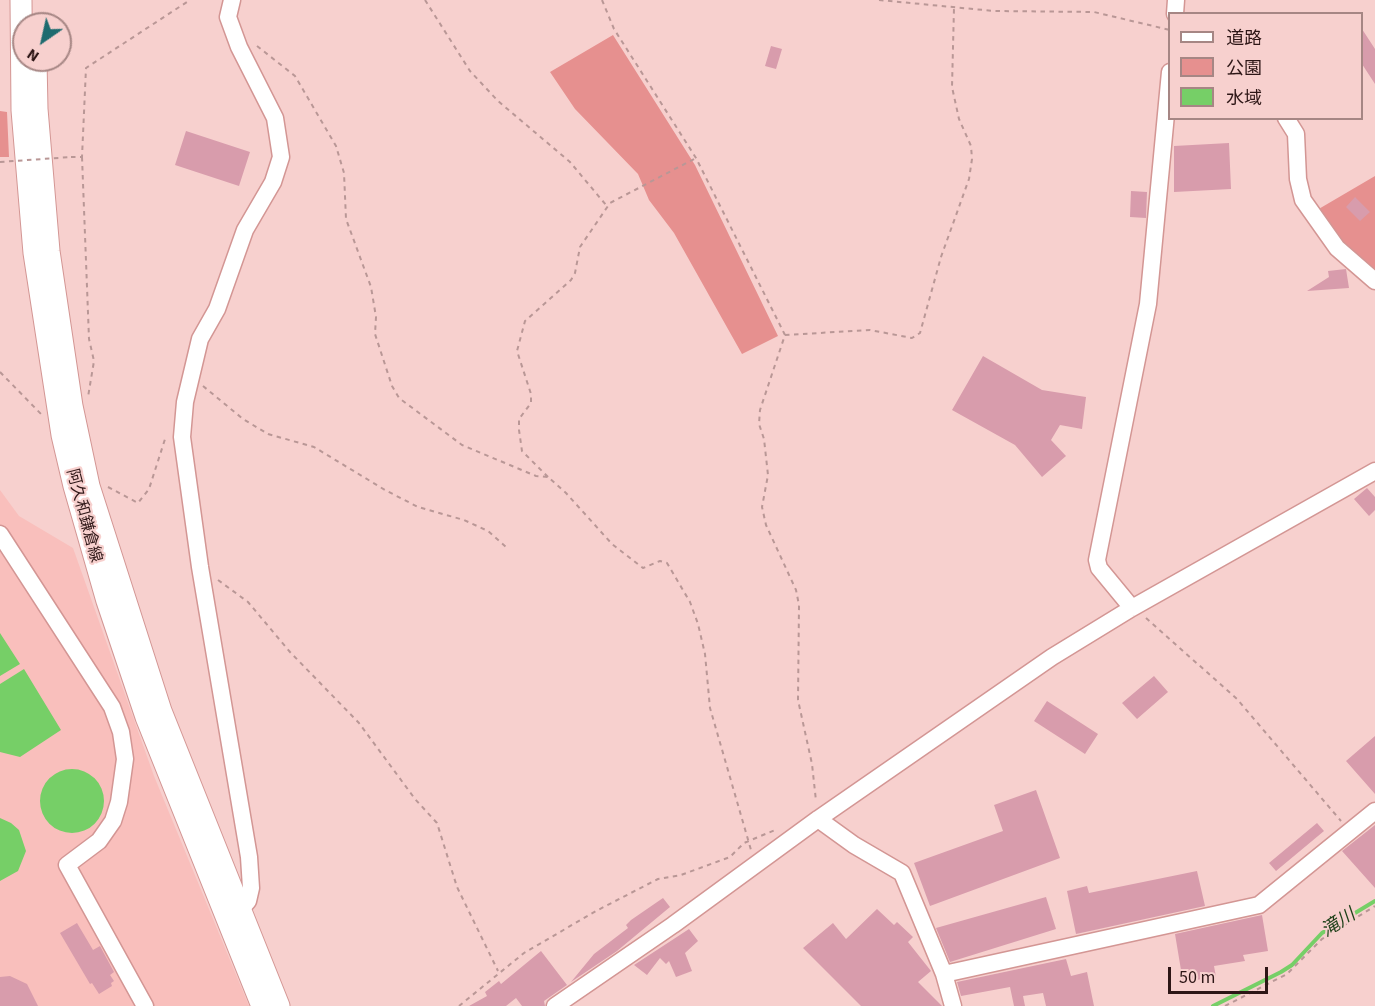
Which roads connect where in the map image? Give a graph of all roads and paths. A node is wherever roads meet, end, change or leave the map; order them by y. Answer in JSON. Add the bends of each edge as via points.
{"nodes":[{"id":1,"x":21,"y":0,"type":"edge"},
{"id":2,"x":189,"y":0,"type":"edge"},
{"id":3,"x":232,"y":0,"type":"edge"},
{"id":4,"x":425,"y":0,"type":"edge"},
{"id":5,"x":602,"y":0,"type":"edge"},
{"id":6,"x":879,"y":0,"type":"edge"},
{"id":7,"x":954,"y":8,"type":"junction"},
{"id":8,"x":1168,"y":30,"type":"edge"},
{"id":9,"x":254,"y":44,"type":"dead end"},
{"id":10,"x":36,"y":72,"type":"edge"},
{"id":11,"x":1168,"y":93,"type":"edge"},
{"id":12,"x":1287,"y":120,"type":"edge"},
{"id":13,"x":82,"y":157,"type":"junction"},
{"id":14,"x":696,"y":158,"type":"junction"},
{"id":15,"x":0,"y":162,"type":"edge"},
{"id":16,"x":607,"y":206,"type":"junction"},
{"id":17,"x":1375,"y":281,"type":"edge"},
{"id":18,"x":785,"y":335,"type":"junction"},
{"id":19,"x":0,"y":372,"type":"edge"},
{"id":20,"x":191,"y":375,"type":"junction"},
{"id":21,"x":184,"y":413,"type":"junction"},
{"id":22,"x":74,"y":416,"type":"junction"},
{"id":23,"x":62,"y":435,"type":"junction"},
{"id":24,"x":1375,"y":471,"type":"edge"},
{"id":25,"x":548,"y":477,"type":"junction"},
{"id":26,"x":88,"y":486,"type":"junction"},
{"id":27,"x":0,"y":534,"type":"edge"},
{"id":28,"x":506,"y":547,"type":"dead end"},
{"id":29,"x":200,"y":567,"type":"junction"},
{"id":30,"x":1132,"y":608,"type":"junction"},
{"id":31,"x":1375,"y":811,"type":"edge"},
{"id":32,"x":818,"y":819,"type":"junction"},
{"id":33,"x":784,"y":826,"type":"dead end"},
{"id":34,"x":1350,"y":833,"type":"junction"},
{"id":35,"x":747,"y":842,"type":"junction"},
{"id":36,"x":756,"y":864,"type":"junction"},
{"id":37,"x":1375,"y":906,"type":"edge"},
{"id":38,"x":241,"y":909,"type":"junction"},
{"id":39,"x":498,"y":971,"type":"junction"},
{"id":40,"x":944,"y":974,"type":"junction"},
{"id":41,"x":145,"y":1006,"type":"edge"},
{"id":42,"x":262,"y":1006,"type":"edge"},
{"id":43,"x":279,"y":1006,"type":"edge"},
{"id":44,"x":459,"y":1006,"type":"edge"},
{"id":45,"x":555,"y":1006,"type":"edge"},
{"id":46,"x":953,"y":1006,"type":"edge"},
{"id":47,"x":1225,"y":1006,"type":"edge"}],
"edges":[{"from":1,"to":23,"type":"main road","name":"阿久和鎌倉線","via":[[22,110],[34,253]]},
{"from":2,"to":13,"type":"path","via":[[86,68]]},
{"from":3,"to":20,"type":"street","via":[[228,17],[275,118],[281,157],[273,182],[244,230],[217,309],[200,339]]},
{"from":4,"to":16,"type":"path","via":[[470,71],[570,162]]},
{"from":5,"to":14,"type":"path","via":[[614,29]]},
{"from":6,"to":7,"type":"path"},
{"from":7,"to":8,"type":"path","via":[[1094,12]]},
{"from":7,"to":18,"type":"path","via":[[952,87],[959,119],[971,146],[971,168],[920,333],[912,338],[870,330]]},
{"from":9,"to":25,"type":"path","via":[[295,76],[336,146],[344,173],[346,219],[371,287],[375,334],[399,399],[462,445],[536,476]]},
{"from":10,"to":22,"type":"main road","name":"阿久和鎌倉線","via":[[49,251]]},
{"from":11,"to":30,"type":"street","via":[[1148,304],[1097,560],[1099,568]]},
{"from":12,"to":17,"type":"street","via":[[1296,134],[1303,200],[1337,248]]},
{"from":13,"to":15,"type":"path","bridge":true},
{"from":13,"to":22,"type":"path","via":[[89,339],[94,361],[91,390]]},
{"from":14,"to":16,"type":"path"},
{"from":14,"to":18,"type":"path"},
{"from":16,"to":25,"type":"path","via":[[580,247],[571,280],[539,306],[520,332],[517,351],[531,394],[531,403],[519,419],[522,451]]},
{"from":18,"to":32,"type":"path","via":[[760,410],[768,475],[762,507],[799,605],[798,700],[812,764]]},
{"from":19,"to":23,"type":"path"},
{"from":20,"to":21,"type":"street"},
{"from":20,"to":28,"type":"path","via":[[243,419],[268,434],[315,447],[393,495],[488,531]]},
{"from":21,"to":26,"type":"path","via":[[166,435],[149,489],[138,503],[104,485]]},
{"from":21,"to":29,"type":"street","via":[[182,436]]},
{"from":22,"to":26,"type":"main road","name":"阿久和鎌倉線"},
{"from":23,"to":42,"type":"main road","name":"阿久和鎌倉線","via":[[107,601],[146,717]]},
{"from":24,"to":30,"type":"street"},
{"from":25,"to":35,"type":"path","via":[[612,544],[643,568],[660,561],[667,563],[690,602],[705,654],[710,708]]},
{"from":26,"to":38,"type":"main road","name":"阿久和鎌倉線","via":[[161,711]]},
{"from":27,"to":41,"type":"street","via":[[112,707],[121,732],[124,759],[113,821],[99,841],[68,866]]},
{"from":29,"to":38,"type":"street","via":[[249,857],[252,888]]},
{"from":29,"to":39,"type":"path","via":[[248,602],[359,723],[415,799],[438,823],[457,887]]},
{"from":30,"to":32,"type":"street","via":[[1052,657]]},
{"from":30,"to":34,"type":"path","via":[[1161,629],[1237,699]]},
{"from":31,"to":34,"type":"street"},
{"from":32,"to":36,"type":"street"},
{"from":32,"to":40,"type":"street","via":[[902,873]]},
{"from":33,"to":35,"type":"path"},
{"from":34,"to":40,"type":"street","via":[[1259,905]]},
{"from":35,"to":36,"type":"path"},
{"from":35,"to":39,"type":"path","via":[[729,857],[658,879]]},
{"from":36,"to":45,"type":"street"},
{"from":37,"to":47,"type":"path","via":[[1322,939],[1287,974]]},
{"from":38,"to":43,"type":"main road","name":"阿久和鎌倉線"},
{"from":39,"to":44,"type":"path"},
{"from":40,"to":46,"type":"street"}]}
